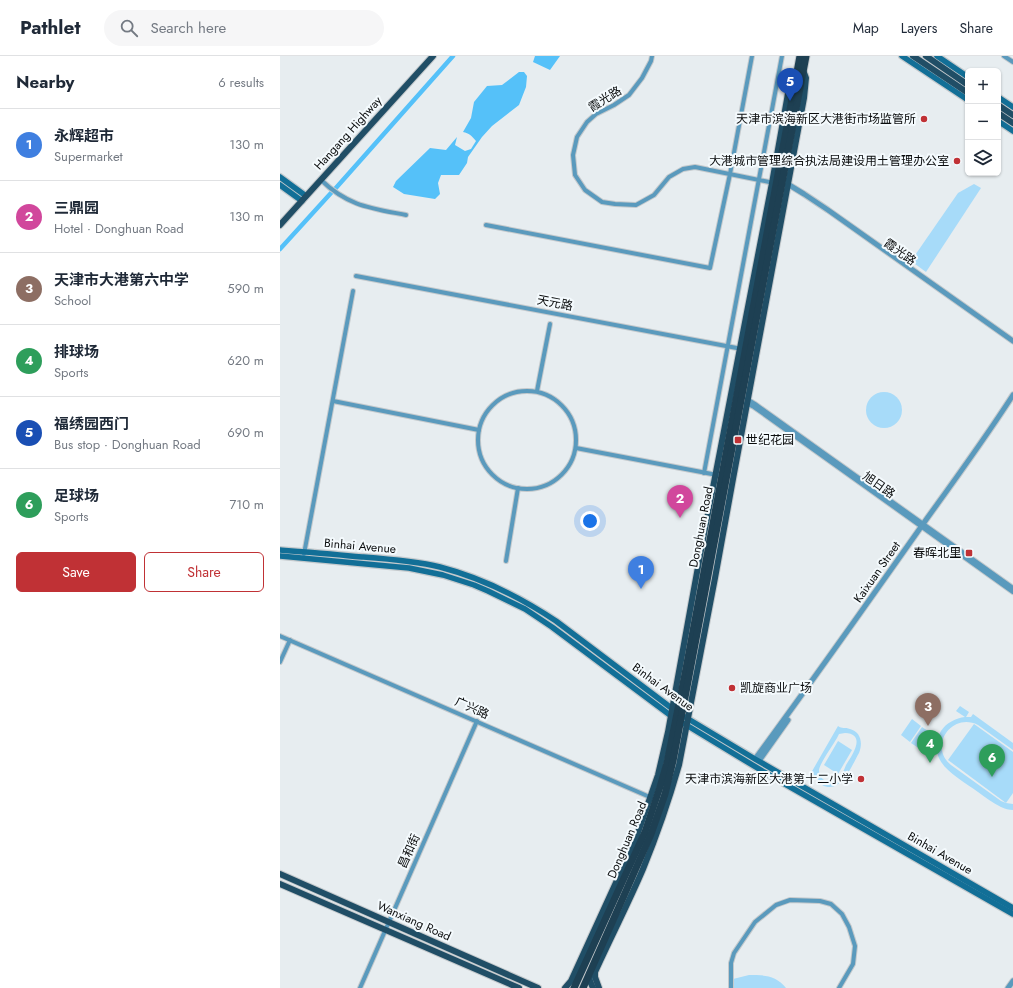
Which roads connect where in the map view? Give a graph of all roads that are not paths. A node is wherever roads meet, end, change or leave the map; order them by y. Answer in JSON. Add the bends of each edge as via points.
{"nodes":[{"id":1,"x":428,"y":56,"type":"edge"},
{"id":2,"x":432,"y":56,"type":"edge"},
{"id":3,"x":652,"y":56,"type":"edge"},
{"id":4,"x":752,"y":56,"type":"edge"},
{"id":5,"x":782,"y":56,"type":"edge"},
{"id":6,"x":800,"y":56,"type":"edge"},
{"id":7,"x":806,"y":56,"type":"edge"},
{"id":8,"x":810,"y":56,"type":"edge"},
{"id":9,"x":902,"y":56,"type":"edge"},
{"id":10,"x":913,"y":56,"type":"edge"},
{"id":11,"x":926,"y":56,"type":"edge"},
{"id":12,"x":937,"y":56,"type":"edge"},
{"id":13,"x":1004,"y":56,"type":"edge"},
{"id":14,"x":1013,"y":62,"type":"edge"},
{"id":15,"x":803,"y":70,"type":"junction"},
{"id":16,"x":965,"y":75,"type":"edge"},
{"id":17,"x":965,"y":82,"type":"edge"},
{"id":18,"x":965,"y":91,"type":"edge"},
{"id":19,"x":965,"y":98,"type":"edge"},
{"id":20,"x":1001,"y":100,"type":"edge"},
{"id":21,"x":1001,"y":106,"type":"edge"},
{"id":22,"x":1012,"y":109,"type":"edge"},
{"id":23,"x":1001,"y":114,"type":"edge"},
{"id":24,"x":1001,"y":123,"type":"edge"},
{"id":25,"x":1013,"y":123,"type":"edge"},
{"id":26,"x":1013,"y":131,"type":"edge"},
{"id":27,"x":730,"y":174,"type":"junction"},
{"id":28,"x":280,"y":177,"type":"edge"},
{"id":29,"x":321,"y":180,"type":"junction"},
{"id":30,"x":758,"y":180,"type":"junction"},
{"id":31,"x":781,"y":183,"type":"junction"},
{"id":32,"x":280,"y":185,"type":"edge"},
{"id":33,"x":303,"y":197,"type":"junction"},
{"id":34,"x":406,"y":215,"type":"dead end"},
{"id":35,"x":280,"y":220,"type":"edge"},
{"id":36,"x":280,"y":225,"type":"edge"},
{"id":37,"x":486,"y":225,"type":"dead end"},
{"id":38,"x":356,"y":276,"type":"dead end"},
{"id":39,"x":354,"y":291,"type":"dead end"},
{"id":40,"x":550,"y":324,"type":"dead end"},
{"id":41,"x":1013,"y":341,"type":"edge"},
{"id":42,"x":1013,"y":345,"type":"edge"},
{"id":43,"x":728,"y":346,"type":"junction"},
{"id":44,"x":745,"y":350,"type":"junction"},
{"id":45,"x":537,"y":391,"type":"junction"},
{"id":46,"x":1013,"y":395,"type":"edge"},
{"id":47,"x":739,"y":400,"type":"junction"},
{"id":48,"x":333,"y":401,"type":"junction"},
{"id":49,"x":1013,"y":401,"type":"edge"},
{"id":50,"x":479,"y":430,"type":"junction"},
{"id":51,"x":576,"y":448,"type":"junction"},
{"id":52,"x":704,"y":473,"type":"junction"},
{"id":53,"x":724,"y":477,"type":"junction"},
{"id":54,"x":518,"y":488,"type":"junction"},
{"id":55,"x":924,"y":526,"type":"junction"},
{"id":56,"x":280,"y":550,"type":"edge"},
{"id":57,"x":304,"y":552,"type":"junction"},
{"id":58,"x":280,"y":556,"type":"edge"},
{"id":59,"x":303,"y":558,"type":"junction"},
{"id":60,"x":506,"y":561,"type":"dead end"},
{"id":61,"x":1013,"y":588,"type":"edge"},
{"id":62,"x":1013,"y":592,"type":"edge"},
{"id":63,"x":280,"y":636,"type":"edge"},
{"id":64,"x":290,"y":640,"type":"junction"},
{"id":65,"x":280,"y":662,"type":"edge"},
{"id":66,"x":679,"y":717,"type":"junction"},
{"id":67,"x":477,"y":721,"type":"junction"},
{"id":68,"x":757,"y":760,"type":"junction"},
{"id":69,"x":653,"y":798,"type":"junction"},
{"id":70,"x":280,"y":874,"type":"edge"},
{"id":71,"x":280,"y":884,"type":"edge"},
{"id":72,"x":1013,"y":908,"type":"edge"},
{"id":73,"x":1013,"y":914,"type":"edge"},
{"id":74,"x":389,"y":922,"type":"junction"},
{"id":75,"x":385,"y":930,"type":"junction"},
{"id":76,"x":589,"y":973,"type":"junction"},
{"id":77,"x":1013,"y":981,"type":"edge"},
{"id":78,"x":537,"y":987,"type":"edge"},
{"id":79,"x":841,"y":987,"type":"edge"},
{"id":80,"x":360,"y":988,"type":"edge"},
{"id":81,"x":519,"y":988,"type":"edge"},
{"id":82,"x":542,"y":988,"type":"edge"},
{"id":83,"x":565,"y":988,"type":"edge"},
{"id":84,"x":574,"y":988,"type":"edge"},
{"id":85,"x":583,"y":988,"type":"edge"},
{"id":86,"x":593,"y":988,"type":"edge"},
{"id":87,"x":599,"y":988,"type":"edge"},
{"id":88,"x":731,"y":988,"type":"edge"},
{"id":89,"x":1008,"y":988,"type":"edge"}],
"edges":[{"from":1,"to":33,"type":"main road","name":"Hangang Highway"},
{"from":2,"to":29,"type":"main road","name":"Hangang Highway"},
{"from":3,"to":27,"type":"street","name":"霞光路","via":[[642,78],[630,95],[596,114],[577,137],[573,155],[575,175],[585,190],[602,202],[636,205],[654,195],[669,176],[683,169],[696,167]]},
{"from":4,"to":27,"type":"street"},
{"from":5,"to":30,"type":"street"},
{"from":6,"to":31,"type":"highway","name":"Donghuan Road"},
{"from":7,"to":15,"type":"highway","name":"Donghuan Road"},
{"from":8,"to":15,"type":"main road"},
{"from":9,"to":19,"type":"main road"},
{"from":10,"to":18,"type":"main road"},
{"from":11,"to":17,"type":"main road"},
{"from":12,"to":16,"type":"main road"},
{"from":13,"to":14,"type":"street"},
{"from":15,"to":31,"type":"highway","name":"Donghuan Road"},
{"from":20,"to":22,"type":"main road"},
{"from":21,"to":22,"type":"main road"},
{"from":23,"to":25,"type":"main road"},
{"from":24,"to":26,"type":"main road"},
{"from":27,"to":30,"type":"street","name":"霞光路"},
{"from":27,"to":37,"type":"street","via":[[710,268]]},
{"from":28,"to":33,"type":"main road"},
{"from":29,"to":33,"type":"main road","name":"Hangang Highway"},
{"from":29,"to":34,"type":"street","via":[[351,202]]},
{"from":30,"to":31,"type":"street","name":"霞光路"},
{"from":30,"to":43,"type":"street"},
{"from":31,"to":41,"type":"street","name":"霞光路","via":[[828,210]]},
{"from":31,"to":42,"type":"street","name":"霞光路","via":[[804,196]]},
{"from":31,"to":44,"type":"highway","name":"Donghuan Road"},
{"from":31,"to":44,"type":"main road"},
{"from":31,"to":47,"type":"main road"},
{"from":32,"to":33,"type":"main road"},
{"from":33,"to":35,"type":"main road","name":"Hangang Highway"},
{"from":33,"to":36,"type":"main road","name":"Hangang Highway"},
{"from":38,"to":43,"type":"street","name":"天元路"},
{"from":39,"to":48,"type":"street"},
{"from":40,"to":45,"type":"street"},
{"from":43,"to":44,"type":"street","name":"天元路"},
{"from":43,"to":52,"type":"street"},
{"from":44,"to":47,"type":"highway","name":"Donghuan Road"},
{"from":44,"to":47,"type":"main road"},
{"from":45,"to":50,"type":"street","via":[[521,390],[506,395],[494,403],[484,416]]},
{"from":45,"to":51,"type":"street","via":[[553,397],[566,409],[574,424]]},
{"from":46,"to":55,"type":"street","name":"Kaixuan Street"},
{"from":47,"to":53,"type":"highway","name":"Donghuan Road"},
{"from":47,"to":53,"type":"main road"},
{"from":47,"to":55,"type":"street","name":"旭日路","via":[[754,407]]},
{"from":48,"to":50,"type":"street"},
{"from":48,"to":57,"type":"street"},
{"from":49,"to":55,"type":"street","name":"Kaixuan Street"},
{"from":50,"to":54,"type":"street","via":[[478,446],[487,467],[504,483]]},
{"from":51,"to":52,"type":"street"},
{"from":51,"to":54,"type":"street","via":[[565,472],[552,483],[536,488]]},
{"from":52,"to":53,"type":"street"},
{"from":53,"to":66,"type":"highway","name":"Donghuan Road"},
{"from":53,"to":66,"type":"main road"},
{"from":54,"to":60,"type":"street"},
{"from":55,"to":61,"type":"street","name":"旭日路"},
{"from":55,"to":62,"type":"street","name":"旭日路"},
{"from":55,"to":68,"type":"street","name":"Kaixuan Street"},
{"from":56,"to":57,"type":"main road","name":"Binhai Avenue"},
{"from":57,"to":59,"type":"street"},
{"from":57,"to":66,"type":"main road","name":"Binhai Avenue","via":[[418,563],[452,571],[488,584],[556,621]]},
{"from":58,"to":59,"type":"main road","name":"Binhai Avenue"},
{"from":59,"to":66,"type":"main road","name":"Binhai Avenue","via":[[409,568],[448,576],[474,585],[525,609]]},
{"from":63,"to":64,"type":"street","name":"广兴路"},
{"from":64,"to":65,"type":"street"},
{"from":64,"to":67,"type":"street","name":"广兴路"},
{"from":66,"to":68,"type":"main road","name":"Binhai Avenue"},
{"from":66,"to":69,"type":"highway","name":"Donghuan Road","via":[[667,763]]},
{"from":66,"to":73,"type":"main road","name":"Binhai Avenue","via":[[771,776]]},
{"from":66,"to":76,"type":"highway","name":"Donghuan Road","via":[[673,761],[651,834]]},
{"from":66,"to":87,"type":"main road","via":[[679,765],[673,786],[643,869],[595,972]]},
{"from":67,"to":69,"type":"street","name":"广兴路"},
{"from":67,"to":74,"type":"street","name":"昌和街"},
{"from":68,"to":72,"type":"main road","name":"Binhai Avenue"},
{"from":69,"to":83,"type":"main road","via":[[571,980]]},
{"from":69,"to":84,"type":"highway","name":"Donghuan Road","via":[[645,832]]},
{"from":70,"to":74,"type":"main road","name":"Wanxiang Road"},
{"from":71,"to":75,"type":"main road","name":"Wanxiang Road"},
{"from":74,"to":75,"type":"street","name":"昌和街"},
{"from":74,"to":78,"type":"main road","name":"Wanxiang Road"},
{"from":75,"to":80,"type":"street","name":"昌和街"},
{"from":75,"to":81,"type":"main road","name":"Wanxiang Road"},
{"from":76,"to":85,"type":"highway","name":"Donghuan Road"},
{"from":76,"to":86,"type":"main road"},
{"from":77,"to":89,"type":"street"},
{"from":78,"to":82,"type":"main road","name":"Wanxiang Road"},
{"from":79,"to":88,"type":"street","via":[[853,964],[855,946],[842,914],[831,904],[820,901],[790,900],[776,905],[755,922],[734,953],[731,963]]}]}
